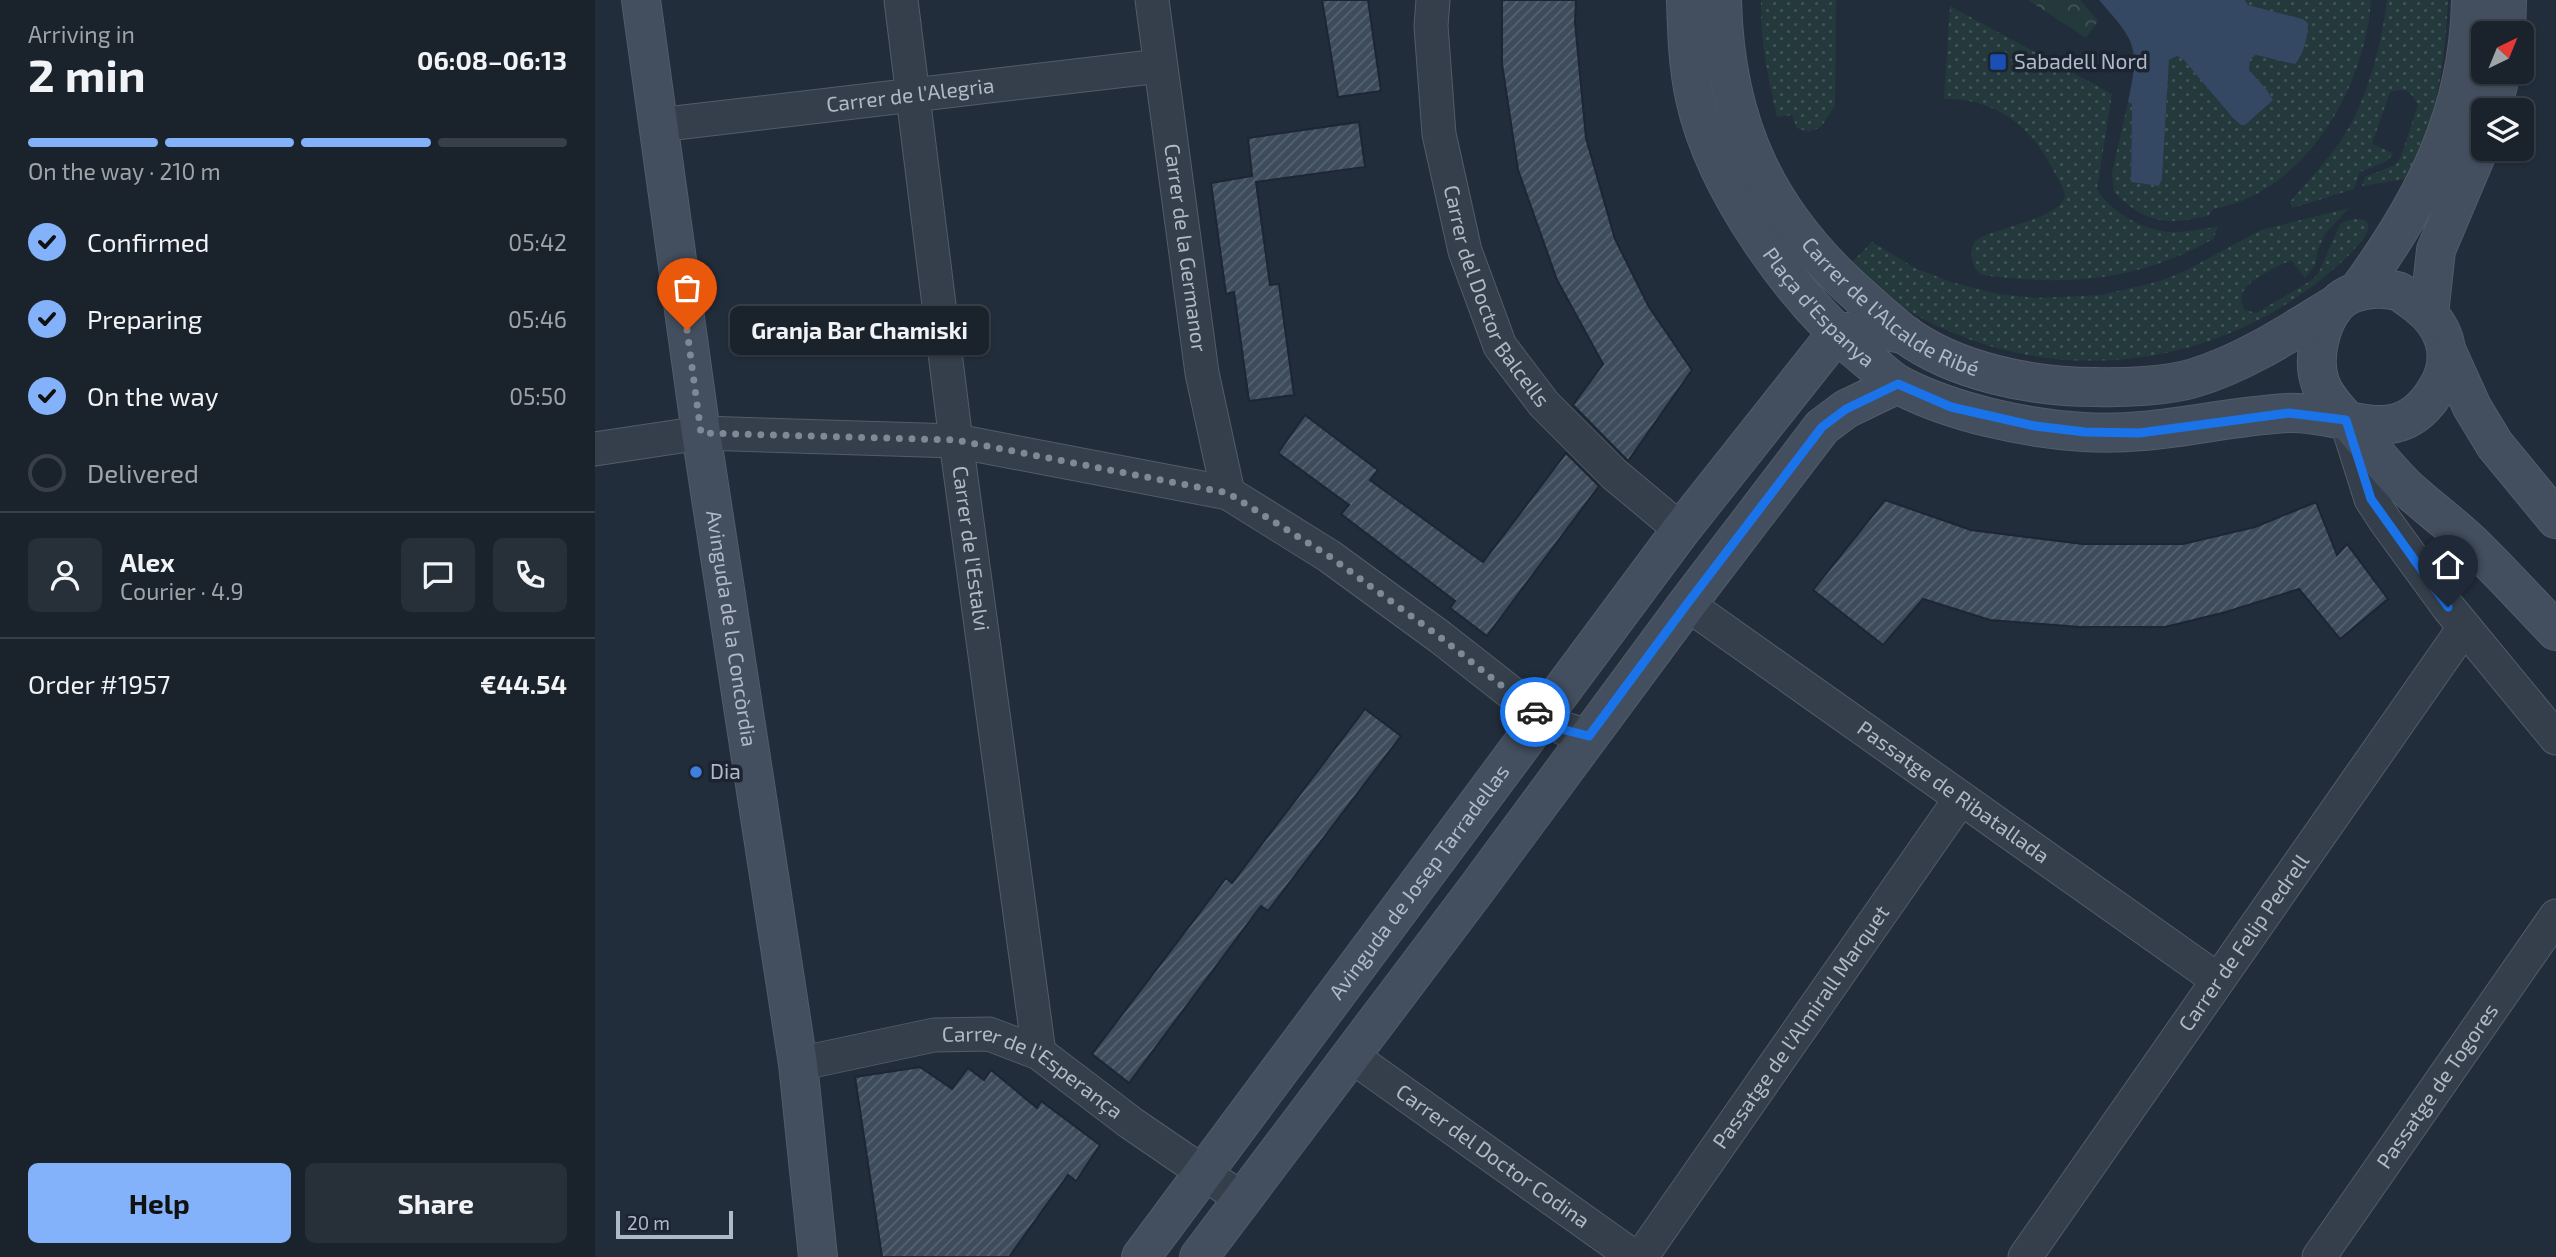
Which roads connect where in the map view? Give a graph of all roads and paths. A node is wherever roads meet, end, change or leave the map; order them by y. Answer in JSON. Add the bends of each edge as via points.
{"nodes":[{"id":1,"x":641,"y":0,"type":"edge"},
{"id":2,"x":901,"y":0,"type":"edge"},
{"id":3,"x":1151,"y":0,"type":"edge"},
{"id":4,"x":1433,"y":0,"type":"edge"},
{"id":5,"x":1686,"y":0,"type":"edge"},
{"id":6,"x":1722,"y":0,"type":"edge"},
{"id":7,"x":2471,"y":0,"type":"edge"},
{"id":8,"x":2507,"y":0,"type":"edge"},
{"id":9,"x":2506,"y":21,"type":"edge"},
{"id":10,"x":1160,"y":66,"type":"junction"},
{"id":11,"x":913,"y":95,"type":"junction"},
{"id":12,"x":658,"y":125,"type":"junction"},
{"id":13,"x":2473,"y":161,"type":"edge"},
{"id":14,"x":2346,"y":298,"type":"junction"},
{"id":15,"x":2429,"y":314,"type":"junction"},
{"id":16,"x":1837,"y":333,"type":"junction"},
{"id":17,"x":1906,"y":335,"type":"junction"},
{"id":18,"x":2448,"y":354,"type":"junction"},
{"id":19,"x":1898,"y":384,"type":"junction"},
{"id":20,"x":2346,"y":420,"type":"junction"},
{"id":21,"x":701,"y":433,"type":"junction"},
{"id":22,"x":956,"y":440,"type":"junction"},
{"id":23,"x":595,"y":449,"type":"edge"},
{"id":24,"x":1228,"y":493,"type":"junction"},
{"id":25,"x":2556,"y":519,"type":"edge"},
{"id":26,"x":1681,"y":530,"type":"junction"},
{"id":27,"x":1687,"y":604,"type":"junction"},
{"id":28,"x":2464,"y":628,"type":"junction"},
{"id":29,"x":2556,"y":631,"type":"edge"},
{"id":30,"x":1542,"y":717,"type":"junction"},
{"id":31,"x":1589,"y":736,"type":"junction"},
{"id":32,"x":2556,"y":738,"type":"edge"},
{"id":33,"x":1961,"y":798,"type":"junction"},
{"id":34,"x":2556,"y":916,"type":"edge"},
{"id":35,"x":2218,"y":981,"type":"junction"},
{"id":36,"x":1039,"y":1054,"type":"junction"},
{"id":37,"x":1350,"y":1055,"type":"junction"},
{"id":38,"x":798,"y":1065,"type":"junction"},
{"id":39,"x":1203,"y":1174,"type":"junction"},
{"id":40,"x":1242,"y":1199,"type":"junction"},
{"id":41,"x":818,"y":1257,"type":"edge"},
{"id":42,"x":1141,"y":1257,"type":"edge"},
{"id":43,"x":1199,"y":1257,"type":"edge"},
{"id":44,"x":1634,"y":1257,"type":"edge"},
{"id":45,"x":1641,"y":1257,"type":"edge"},
{"id":46,"x":2025,"y":1257,"type":"edge"},
{"id":47,"x":2319,"y":1257,"type":"edge"}],
"edges":[{"from":1,"to":12,"type":"main road","name":"Avinguda de la Concòrdia"},
{"from":2,"to":11,"type":"street","name":"Carrer de l'Estalvi"},
{"from":3,"to":10,"type":"street","name":"Carrer de la Germanor"},
{"from":4,"to":26,"type":"street","name":"Carrer del Doctor Balcells","via":[[1439,134],[1465,251],[1500,346],[1544,404],[1614,474]]},
{"from":5,"to":16,"type":"main road","name":"Plaça d'Espanya","via":[[1695,100],[1730,189],[1800,292]]},
{"from":6,"to":17,"type":"main road","name":"Carrer de l'Alcalde Ribé","via":[[1730,86],[1762,176],[1801,237],[1832,271]]},
{"from":7,"to":14,"type":"main road","via":[[2464,76],[2452,122],[2430,173],[2384,254]]},
{"from":8,"to":9,"type":"main road"},
{"from":10,"to":11,"type":"street","name":"Carrer de l'Alegria"},
{"from":10,"to":24,"type":"street","name":"Carrer de la Germanor","via":[[1202,373]]},
{"from":11,"to":12,"type":"street","name":"Carrer de l'Alegria"},
{"from":11,"to":22,"type":"street","name":"Carrer de l'Estalvi"},
{"from":12,"to":21,"type":"main road","name":"Avinguda de la Concòrdia"},
{"from":13,"to":15,"type":"main road","via":[[2435,250]]},
{"from":14,"to":15,"type":"main road","via":[[2383,289],[2401,292]]},
{"from":14,"to":17,"type":"main road","name":"Carrer de l'Alcalde Ribé","via":[[2277,340],[2193,378],[2113,387],[2053,385],[1975,369]]},
{"from":14,"to":20,"type":"main road","via":[[2317,348],[2319,381]]},
{"from":15,"to":18,"type":"main road","via":[[2442,331]]},
{"from":16,"to":17,"type":"main road","via":[[1879,329]]},
{"from":16,"to":19,"type":"main road","name":"Plaça d'Espanya"},
{"from":16,"to":26,"type":"main road","name":"Avinguda de Josep Tarradellas"},
{"from":18,"to":20,"type":"main road","name":"Plaça d'Espanya","via":[[2443,377],[2418,412],[2394,425]]},
{"from":18,"to":25,"type":"main road","via":[[2495,445]]},
{"from":19,"to":20,"type":"main road","name":"Plaça d'Espanya","via":[[1951,407],[2085,432],[2139,433],[2289,413]]},
{"from":19,"to":27,"type":"main road","via":[[1846,409],[1822,427]]},
{"from":20,"to":28,"type":"street","via":[[2371,499]]},
{"from":20,"to":29,"type":"main road","via":[[2406,487],[2469,540]]},
{"from":21,"to":22,"type":"street"},
{"from":21,"to":23,"type":"street"},
{"from":21,"to":38,"type":"main road","name":"Avinguda de la Concòrdia"},
{"from":22,"to":24,"type":"street"},
{"from":22,"to":36,"type":"street","name":"Carrer de l'Estalvi"},
{"from":24,"to":30,"type":"street","via":[[1329,556]]},
{"from":26,"to":30,"type":"main road","name":"Avinguda de Josep Tarradellas"},
{"from":27,"to":31,"type":"main road"},
{"from":27,"to":33,"type":"street","name":"Passatge de Ribatallada"},
{"from":28,"to":32,"type":"street"},
{"from":28,"to":35,"type":"street","name":"Carrer de Felip Pedrell"},
{"from":30,"to":31,"type":"street"},
{"from":30,"to":39,"type":"main road","name":"Avinguda de Josep Tarradellas"},
{"from":31,"to":37,"type":"main road"},
{"from":33,"to":35,"type":"street","name":"Passatge de Ribatallada"},
{"from":33,"to":45,"type":"street","name":"Passatge de l'Almirall Marquet"},
{"from":34,"to":47,"type":"street","name":"Passatge de Togores"},
{"from":35,"to":46,"type":"street","name":"Carrer de Felip Pedrell"},
{"from":36,"to":38,"type":"street","name":"Carrer de l'Esperança","via":[[989,1034],[934,1035]]},
{"from":36,"to":39,"type":"street","name":"Carrer de l'Esperança"},
{"from":37,"to":40,"type":"main road"},
{"from":37,"to":44,"type":"street","name":"Carrer del Doctor Codina"},
{"from":38,"to":41,"type":"main road","name":"Avinguda de la Concòrdia"},
{"from":39,"to":40,"type":"street","name":"Carrer de l'Esperança"},
{"from":39,"to":42,"type":"main road","name":"Avinguda de Josep Tarradellas"},
{"from":40,"to":43,"type":"main road"}]}
